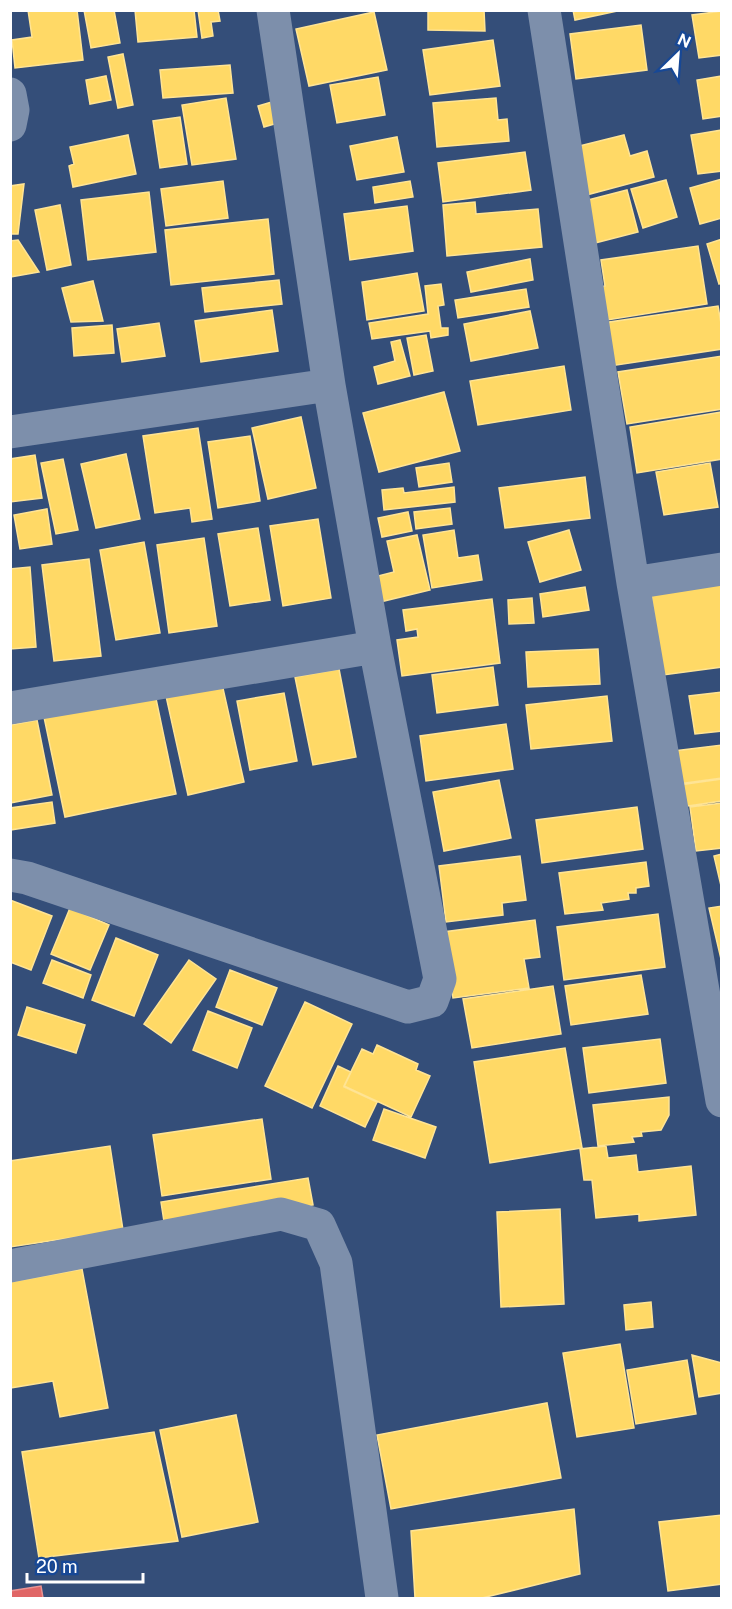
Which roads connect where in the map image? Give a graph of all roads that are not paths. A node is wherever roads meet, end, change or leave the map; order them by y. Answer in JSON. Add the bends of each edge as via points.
{"nodes":[{"id":1,"x":273,"y":10,"type":"edge"},
{"id":2,"x":544,"y":10,"type":"edge"},
{"id":3,"x":10,"y":94,"type":"edge"},
{"id":4,"x":10,"y":125,"type":"edge"},
{"id":5,"x":329,"y":385,"type":"junction"},
{"id":6,"x":10,"y":432,"type":"edge"},
{"id":7,"x":722,"y":569,"type":"edge"},
{"id":8,"x":633,"y":583,"type":"junction"},
{"id":9,"x":375,"y":647,"type":"junction"},
{"id":10,"x":10,"y":708,"type":"edge"},
{"id":11,"x":10,"y":876,"type":"edge"},
{"id":12,"x":722,"y":1101,"type":"edge"},
{"id":13,"x":10,"y":1266,"type":"edge"},
{"id":14,"x":382,"y":1599,"type":"edge"}],
"edges":[{"from":1,"to":5,"type":"street"},
{"from":2,"to":8,"type":"street"},
{"from":3,"to":4,"type":"street"},
{"from":5,"to":6,"type":"street"},
{"from":5,"to":9,"type":"street"},
{"from":7,"to":8,"type":"street"},
{"from":8,"to":12,"type":"street"},
{"from":9,"to":10,"type":"street"},
{"from":9,"to":11,"type":"street","via":[[440,979],[432,1001],[408,1007],[27,878]]},
{"from":13,"to":14,"type":"street","via":[[281,1214],[319,1225],[336,1263]]}]}
